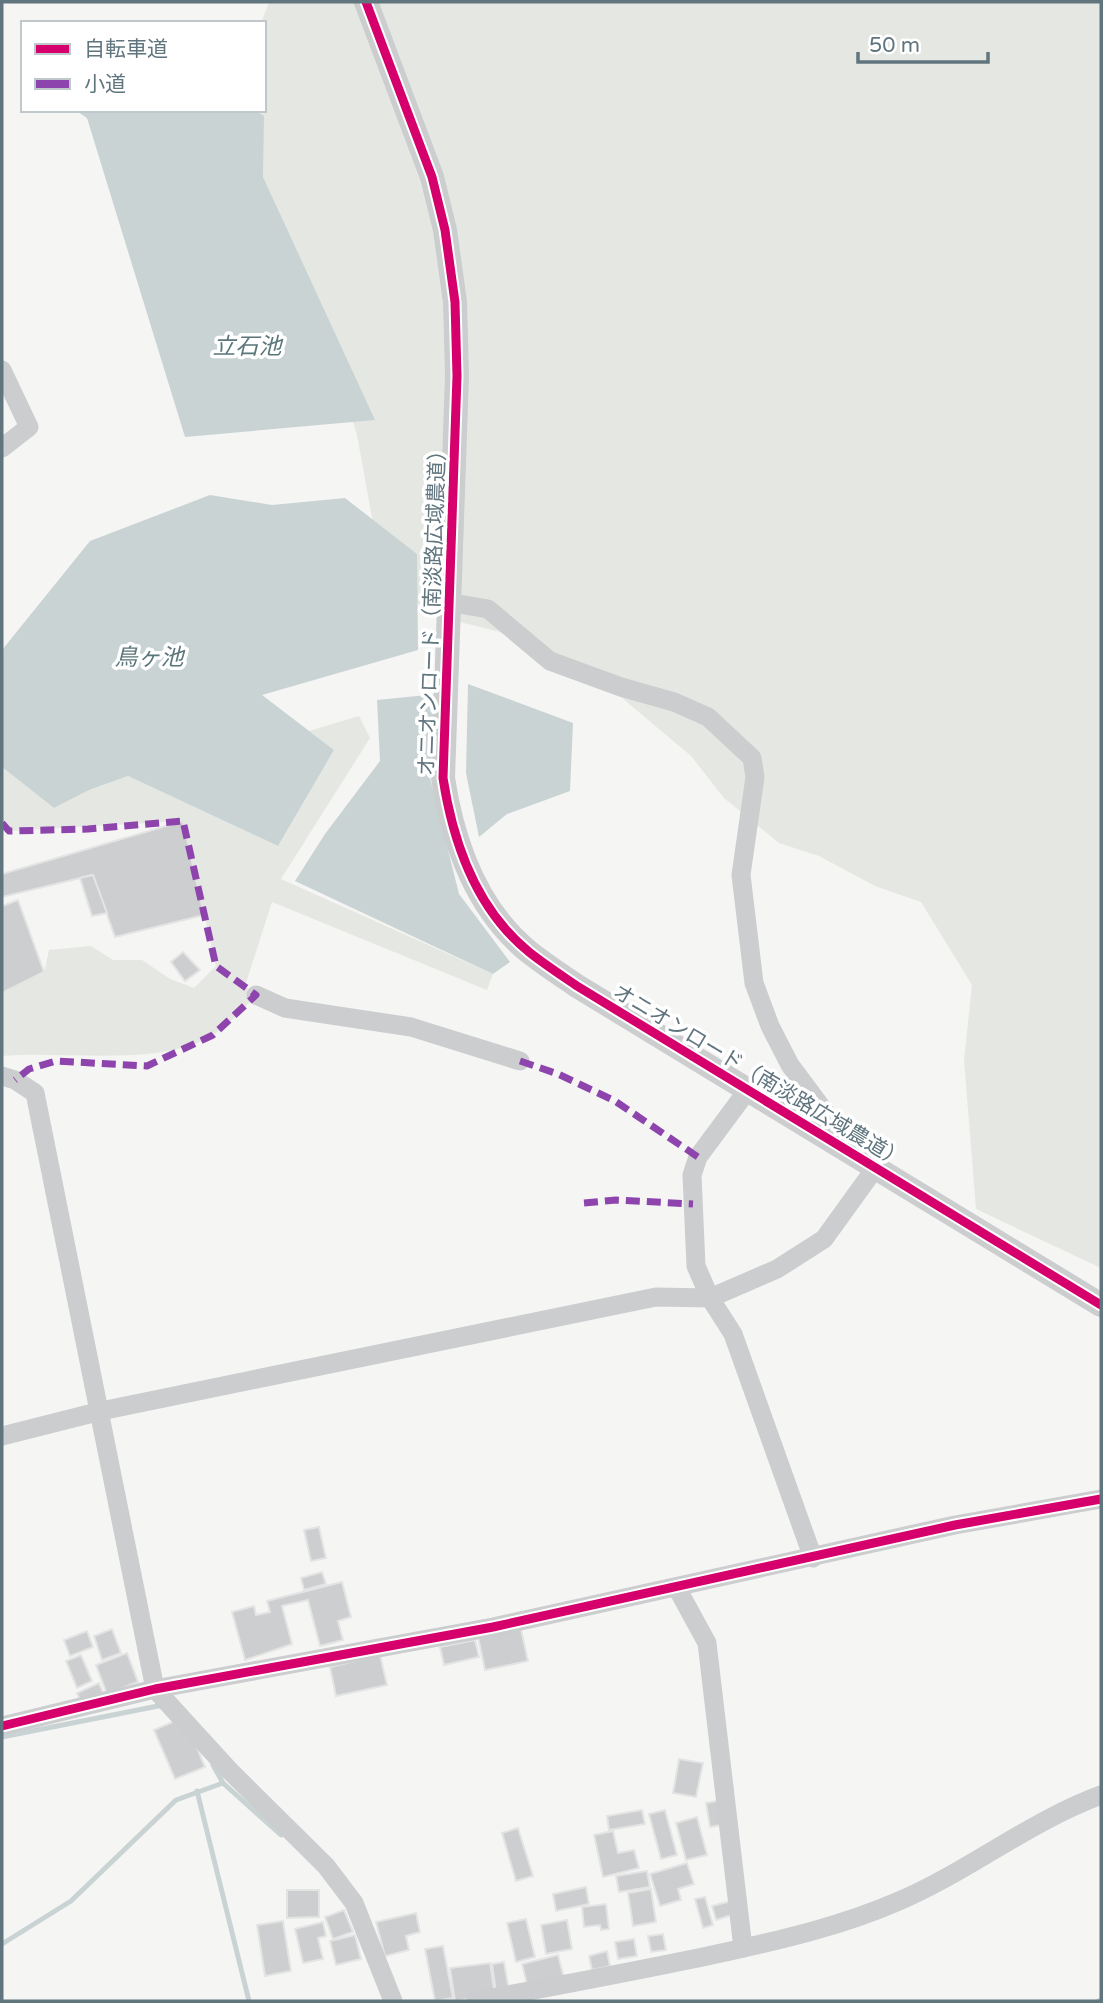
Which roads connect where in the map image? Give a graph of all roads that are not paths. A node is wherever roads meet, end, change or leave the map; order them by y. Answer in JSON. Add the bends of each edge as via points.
{"nodes":[{"id":1,"x":366,"y":2,"type":"edge"},
{"id":2,"x":2,"y":370,"type":"edge"},
{"id":3,"x":2,"y":448,"type":"edge"},
{"id":4,"x":447,"y":602,"type":"junction"},
{"id":5,"x":256,"y":995,"type":"dead end"},
{"id":6,"x":520,"y":1061,"type":"dead end"},
{"id":7,"x":2,"y":1076,"type":"edge"},
{"id":8,"x":747,"y":1091,"type":"junction"},
{"id":9,"x":836,"y":1144,"type":"junction"},
{"id":10,"x":876,"y":1167,"type":"junction"},
{"id":11,"x":710,"y":1298,"type":"junction"},
{"id":12,"x":1101,"y":1305,"type":"edge"},
{"id":13,"x":100,"y":1410,"type":"junction"},
{"id":14,"x":2,"y":1436,"type":"edge"},
{"id":15,"x":1101,"y":1499,"type":"edge"},
{"id":16,"x":813,"y":1558,"type":"junction"},
{"id":17,"x":677,"y":1587,"type":"junction"},
{"id":18,"x":155,"y":1689,"type":"junction"},
{"id":19,"x":2,"y":1726,"type":"edge"},
{"id":20,"x":1101,"y":1795,"type":"edge"},
{"id":21,"x":743,"y":1948,"type":"junction"},
{"id":22,"x":393,"y":2001,"type":"edge"},
{"id":23,"x":476,"y":2001,"type":"edge"}],
"edges":[{"from":1,"to":4,"type":"street","name":"オニオンロード（南淡路広域農道）","via":[[432,177],[455,302],[457,376]]},
{"from":2,"to":3,"type":"street","via":[[29,427]]},
{"from":4,"to":8,"type":"street","name":"オニオンロード（南淡路広域農道）","via":[[443,778],[451,828],[471,877],[495,916],[528,951]]},
{"from":4,"to":9,"type":"street","via":[[488,609],[551,661],[708,717],[752,758],[755,777],[741,875],[754,983],[790,1065],[834,1124],[840,1136]]},
{"from":5,"to":6,"type":"street","via":[[285,1008],[411,1027]]},
{"from":7,"to":13,"type":"street","via":[[35,1093]]},
{"from":8,"to":9,"type":"street","name":"オニオンロード（南淡路広域農道）"},
{"from":8,"to":11,"type":"street","via":[[698,1157],[692,1175],[696,1266]]},
{"from":9,"to":10,"type":"street","name":"オニオンロード（南淡路広域農道）"},
{"from":10,"to":11,"type":"street","via":[[824,1239],[777,1269]]},
{"from":10,"to":12,"type":"street","name":"オニオンロード（南淡路広域農道）"},
{"from":11,"to":13,"type":"street","via":[[656,1297]]},
{"from":11,"to":16,"type":"street","via":[[733,1334]]},
{"from":13,"to":14,"type":"street"},
{"from":13,"to":18,"type":"street"},
{"from":15,"to":16,"type":"street","via":[[955,1525]]},
{"from":16,"to":17,"type":"street"},
{"from":17,"to":18,"type":"street","via":[[480,1630]]},
{"from":17,"to":21,"type":"street","via":[[707,1643]]},
{"from":18,"to":19,"type":"street"},
{"from":18,"to":22,"type":"street","via":[[326,1866],[354,1903]]},
{"from":20,"to":21,"type":"street","via":[[1075,1804],[900,1901],[839,1924]]},
{"from":21,"to":23,"type":"street"}]}
